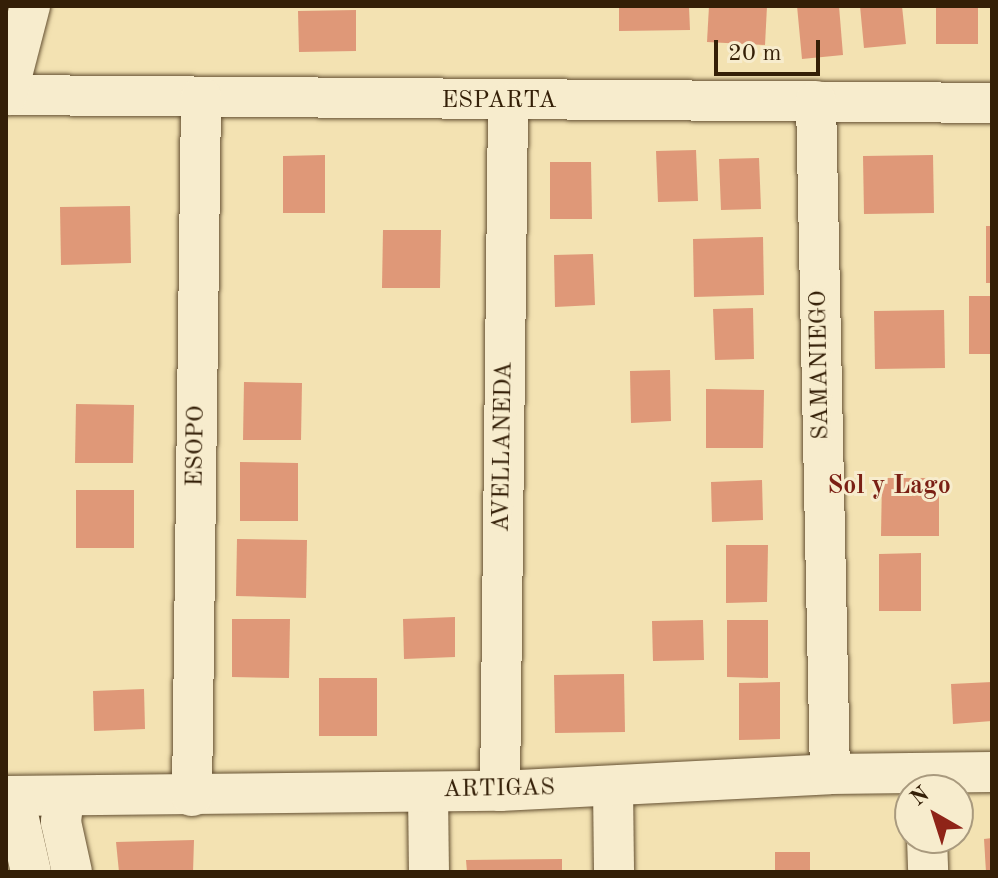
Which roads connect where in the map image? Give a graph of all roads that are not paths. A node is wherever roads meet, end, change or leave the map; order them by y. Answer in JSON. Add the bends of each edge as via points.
{"nodes":[{"id":1,"x":30,"y":6,"type":"edge"},
{"id":2,"x":6,"y":95,"type":"edge"},
{"id":3,"x":201,"y":97,"type":"junction"},
{"id":4,"x":816,"y":101,"type":"junction"},
{"id":5,"x":508,"y":103,"type":"junction"},
{"id":6,"x":992,"y":103,"type":"edge"},
{"id":7,"x":830,"y":774,"type":"junction"},
{"id":8,"x":894,"y":779,"type":"edge"},
{"id":9,"x":613,"y":787,"type":"junction"},
{"id":10,"x":500,"y":791,"type":"junction"},
{"id":11,"x":428,"y":792,"type":"junction"},
{"id":12,"x":10,"y":796,"type":"edge"},
{"id":13,"x":192,"y":796,"type":"junction"},
{"id":14,"x":64,"y":797,"type":"junction"},
{"id":15,"x":31,"y":872,"type":"edge"},
{"id":16,"x":72,"y":872,"type":"edge"},
{"id":17,"x":429,"y":872,"type":"edge"},
{"id":18,"x":614,"y":872,"type":"edge"}],
"edges":[{"from":1,"to":2,"type":"street"},
{"from":2,"to":3,"type":"street","name":"ESPARTA"},
{"from":3,"to":5,"type":"street","name":"ESPARTA"},
{"from":3,"to":13,"type":"street","name":"ESOPO"},
{"from":4,"to":5,"type":"street","name":"ESPARTA"},
{"from":4,"to":6,"type":"street","name":"ESPARTA"},
{"from":4,"to":7,"type":"street","name":"SAMANIEGO"},
{"from":5,"to":10,"type":"street","name":"AVELLANEDA"},
{"from":7,"to":8,"type":"street","name":"ARTIGAS"},
{"from":7,"to":9,"type":"street","name":"ARTIGAS"},
{"from":9,"to":10,"type":"street","name":"ARTIGAS"},
{"from":9,"to":18,"type":"street"},
{"from":10,"to":11,"type":"street","name":"ARTIGAS"},
{"from":11,"to":13,"type":"street","name":"ARTIGAS"},
{"from":11,"to":17,"type":"street"},
{"from":12,"to":14,"type":"street","name":"ARTIGAS"},
{"from":12,"to":15,"type":"street"},
{"from":13,"to":14,"type":"street","name":"ARTIGAS"},
{"from":14,"to":16,"type":"street","via":[[61,822]]}]}
